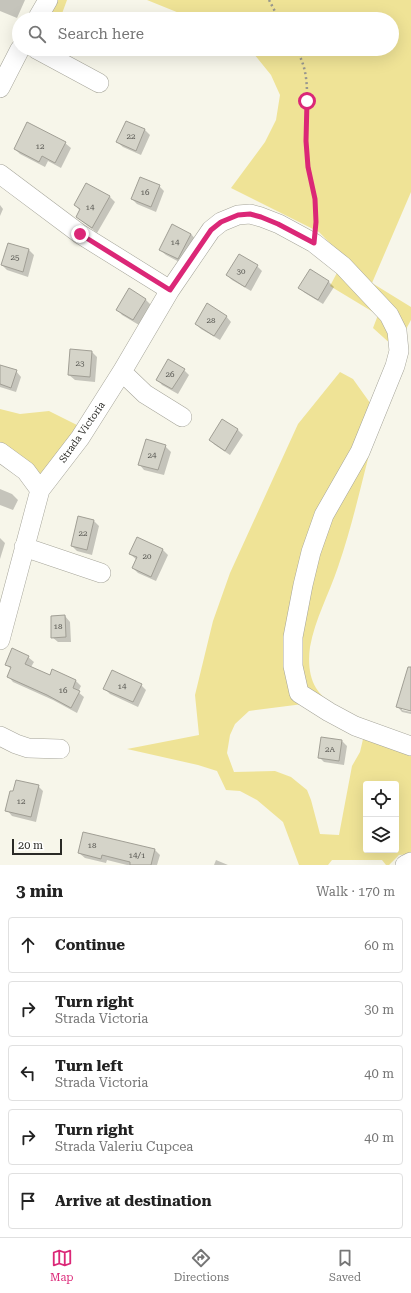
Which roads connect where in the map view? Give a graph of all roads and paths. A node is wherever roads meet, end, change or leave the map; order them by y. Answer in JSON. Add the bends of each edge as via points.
{"nodes":[{"id":1,"x":48,"y":0,"type":"edge"},
{"id":2,"x":269,"y":0,"type":"edge"},
{"id":3,"x":41,"y":12,"type":"edge"},
{"id":4,"x":275,"y":12,"type":"edge"},
{"id":5,"x":16,"y":56,"type":"edge"},
{"id":6,"x":49,"y":56,"type":"edge"},
{"id":7,"x":300,"y":56,"type":"edge"},
{"id":8,"x":99,"y":82,"type":"dead end"},
{"id":9,"x":0,"y":88,"type":"edge"},
{"id":10,"x":0,"y":174,"type":"edge"},
{"id":11,"x":314,"y":243,"type":"junction"},
{"id":12,"x":170,"y":290,"type":"junction"},
{"id":13,"x":122,"y":372,"type":"junction"},
{"id":14,"x":182,"y":417,"type":"dead end"},
{"id":15,"x":0,"y":452,"type":"edge"},
{"id":16,"x":40,"y":490,"type":"junction"},
{"id":17,"x":24,"y":546,"type":"junction"},
{"id":18,"x":101,"y":573,"type":"dead end"},
{"id":19,"x":0,"y":640,"type":"edge"},
{"id":20,"x":0,"y":736,"type":"edge"},
{"id":21,"x":411,"y":746,"type":"edge"},
{"id":22,"x":60,"y":748,"type":"dead end"},
{"id":23,"x":411,"y":862,"type":"edge"},
{"id":24,"x":405,"y":865,"type":"edge"}],
"edges":[{"from":1,"to":3,"type":"street"},
{"from":2,"to":4,"type":"path"},
{"from":5,"to":9,"type":"street"},
{"from":6,"to":8,"type":"street"},
{"from":7,"to":11,"type":"path","via":[[307,79],[306,141],[308,167],[315,199]]},
{"from":10,"to":12,"type":"street","via":[[80,234]]},
{"from":11,"to":12,"type":"street","name":"Strada Victoria","via":[[261,217],[250,214],[238,215],[221,222],[211,230]]},
{"from":11,"to":21,"type":"street","name":"Strada Victoria","via":[[343,266],[389,315],[398,331],[399,351],[360,452],[324,515],[311,552],[293,636],[293,666],[299,693],[348,723]]},
{"from":12,"to":13,"type":"street","name":"Strada Victoria"},
{"from":13,"to":14,"type":"street","via":[[145,394]]},
{"from":13,"to":16,"type":"street","name":"Strada Victoria","via":[[80,438]]},
{"from":15,"to":16,"type":"street","via":[[26,471]]},
{"from":16,"to":17,"type":"street","name":"Strada Victoria"},
{"from":17,"to":18,"type":"street"},
{"from":17,"to":19,"type":"street","name":"Strada Victoria"},
{"from":20,"to":22,"type":"street","via":[[28,748]]},
{"from":23,"to":24,"type":"street"}]}
